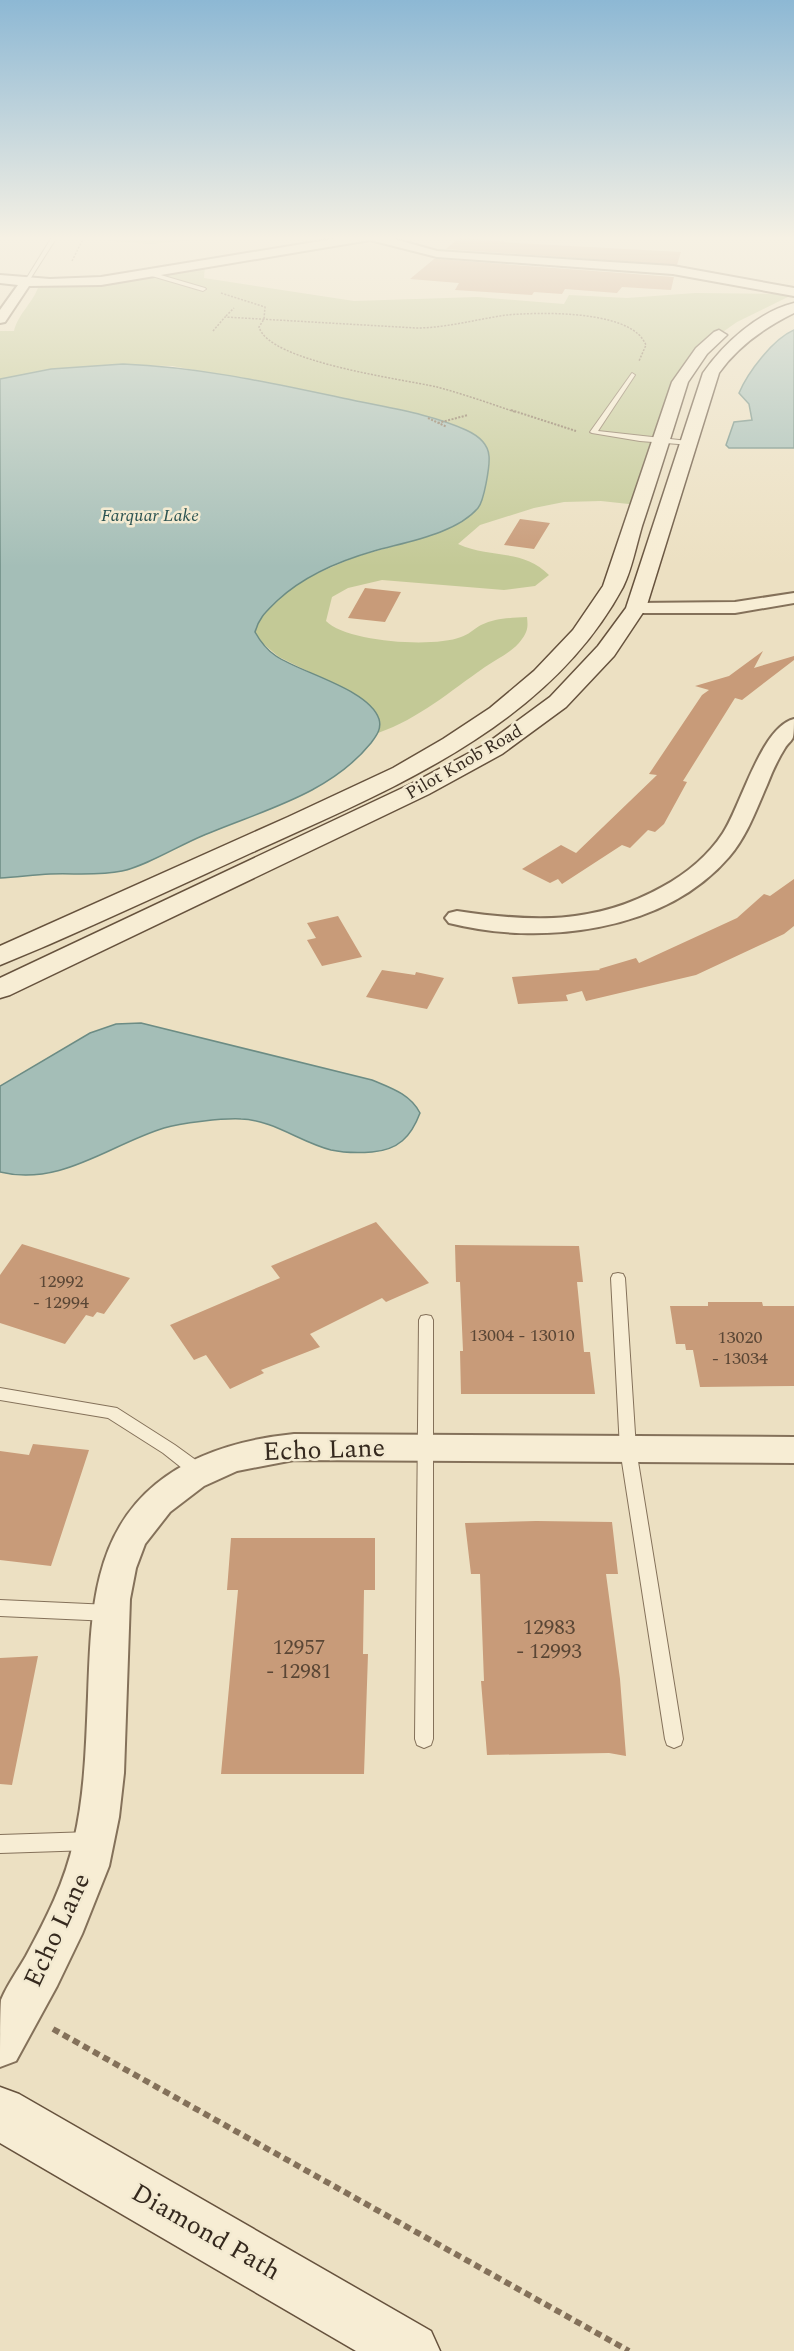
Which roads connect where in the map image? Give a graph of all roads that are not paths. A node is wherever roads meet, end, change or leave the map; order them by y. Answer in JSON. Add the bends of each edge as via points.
{"nodes":[{"id":1,"x":706,"y":347,"type":"edge"},
{"id":2,"x":733,"y":347,"type":"edge"},
{"id":3,"x":632,"y":375,"type":"road end"},
{"id":4,"x":659,"y":441,"type":"junction"},
{"id":5,"x":688,"y":443,"type":"junction"},
{"id":6,"x":785,"y":600,"type":"edge"},
{"id":7,"x":600,"y":608,"type":"junction"},
{"id":8,"x":636,"y":608,"type":"junction"},
{"id":9,"x":794,"y":614,"type":"edge"},
{"id":10,"x":794,"y":725,"type":"edge"},
{"id":11,"x":457,"y":918,"type":"dead end"},
{"id":12,"x":0,"y":956,"type":"edge"},
{"id":13,"x":0,"y":989,"type":"edge"},
{"id":14,"x":618,"y":1278,"type":"dead end"},
{"id":15,"x":426,"y":1320,"type":"dead end"},
{"id":16,"x":0,"y":1394,"type":"edge"},
{"id":17,"x":424,"y":1448,"type":"junction"},
{"id":18,"x":628,"y":1449,"type":"junction"},
{"id":19,"x":794,"y":1450,"type":"edge"},
{"id":20,"x":198,"y":1471,"type":"junction"},
{"id":21,"x":0,"y":1608,"type":"edge"},
{"id":22,"x":110,"y":1613,"type":"junction"},
{"id":23,"x":424,"y":1739,"type":"dead end"},
{"id":24,"x":674,"y":1739,"type":"dead end"},
{"id":25,"x":95,"y":1841,"type":"junction"},
{"id":26,"x":0,"y":1844,"type":"edge"},
{"id":27,"x":0,"y":2045,"type":"edge"},
{"id":28,"x":0,"y":2113,"type":"edge"},
{"id":29,"x":411,"y":2351,"type":"edge"}],
"edges":[{"from":1,"to":4,"type":"main road","name":"Pilot Knob Road","via":[[680,382]]},
{"from":2,"to":5,"type":"main road","name":"Pilot Knob Road","via":[[711,373]]},
{"from":3,"to":4,"type":"lane","via":[[594,432]]},
{"from":4,"to":5,"type":"lane"},
{"from":4,"to":7,"type":"main road","name":"Pilot Knob Road","via":[[613,586]]},
{"from":5,"to":8,"type":"main road","name":"Pilot Knob Road"},
{"from":6,"to":8,"type":"street","via":[[743,608]]},
{"from":6,"to":9,"type":"street"},
{"from":7,"to":8,"type":"main road"},
{"from":7,"to":12,"type":"main road","name":"Pilot Knob Road","via":[[543,677],[440,752],[331,807]]},
{"from":8,"to":13,"type":"main road","name":"Pilot Knob Road","via":[[585,676],[558,702],[494,749],[420,789]]},
{"from":10,"to":11,"type":"street","via":[[775,747],[735,833],[720,854],[698,875],[669,893],[594,921],[558,926],[516,926]]},
{"from":14,"to":18,"type":"lane"},
{"from":15,"to":17,"type":"lane"},
{"from":16,"to":20,"type":"lane","via":[[112,1412]]},
{"from":17,"to":18,"type":"street","name":"Echo Lane"},
{"from":17,"to":20,"type":"street","name":"Echo Lane","via":[[260,1450]]},
{"from":17,"to":23,"type":"lane"},
{"from":18,"to":19,"type":"street","name":"Echo Lane"},
{"from":18,"to":24,"type":"lane"},
{"from":20,"to":22,"type":"street","name":"Echo Lane","via":[[148,1512],[130,1537],[118,1566]]},
{"from":21,"to":22,"type":"lane"},
{"from":22,"to":25,"type":"street","name":"Echo Lane","via":[[103,1782]]},
{"from":25,"to":26,"type":"lane"},
{"from":25,"to":27,"type":"street","name":"Echo Lane","via":[[71,1912]]},
{"from":28,"to":29,"type":"main road","name":"Diamond Path"}]}
